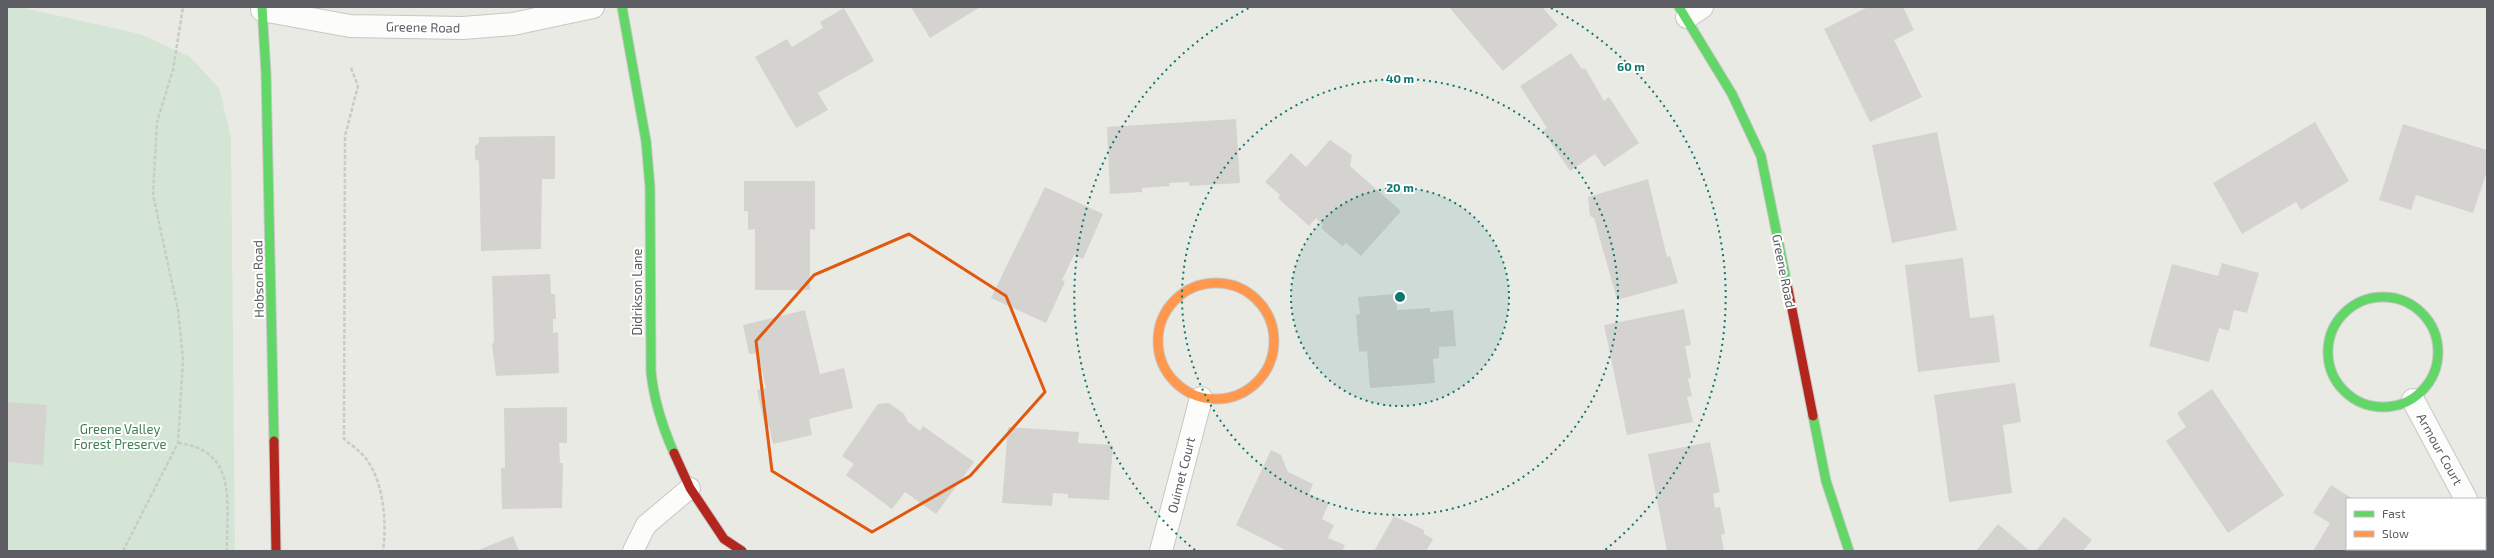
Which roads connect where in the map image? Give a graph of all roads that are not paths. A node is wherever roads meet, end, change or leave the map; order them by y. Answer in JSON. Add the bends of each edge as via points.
{"nodes":[{"id":1,"x":593,"y":7,"type":"edge"},
{"id":2,"x":622,"y":7,"type":"edge"},
{"id":3,"x":259,"y":8,"type":"edge"},
{"id":4,"x":1689,"y":10,"type":"edge"},
{"id":5,"x":1201,"y":398,"type":"junction"},
{"id":6,"x":2413,"y":400,"type":"junction"},
{"id":7,"x":690,"y":488,"type":"junction"},
{"id":8,"x":2465,"y":498,"type":"edge"},
{"id":9,"x":276,"y":551,"type":"edge"},
{"id":10,"x":634,"y":551,"type":"edge"},
{"id":11,"x":742,"y":551,"type":"edge"},
{"id":12,"x":1161,"y":551,"type":"edge"},
{"id":13,"x":1849,"y":551,"type":"edge"}],
"edges":[{"from":1,"to":3,"type":"street","name":"Greene Road","via":[[513,24],[463,28],[350,26]]},
{"from":2,"to":7,"type":"street","name":"Didrikson Lane","via":[[646,141],[650,188],[653,385],[663,429]]},
{"from":3,"to":9,"type":"street","name":"Hobson Road","via":[[266,73]]},
{"from":4,"to":13,"type":"street","name":"Greene Road","via":[[1761,156],[1826,481]]},
{"from":5,"to":5,"type":"street","via":[[1222,400],[1244,393],[1265,373],[1274,353],[1274,328],[1265,309],[1250,293],[1232,284],[1215,282],[1196,285],[1176,297],[1162,316],[1157,339],[1162,365],[1177,386]]},
{"from":5,"to":12,"type":"street","name":"Ouimet Court"},
{"from":6,"to":6,"type":"street","name":"Armour Court","via":[[2430,383],[2438,359],[2436,334],[2424,314],[2407,302],[2387,296],[2367,299],[2350,306],[2338,319],[2328,341],[2328,365],[2337,385],[2356,402],[2377,408],[2394,408]]},
{"from":6,"to":8,"type":"street","name":"Armour Court"},
{"from":7,"to":10,"type":"lane","via":[[646,525]]},
{"from":7,"to":11,"type":"street","name":"Didrikson Lane","via":[[724,539]]}]}
